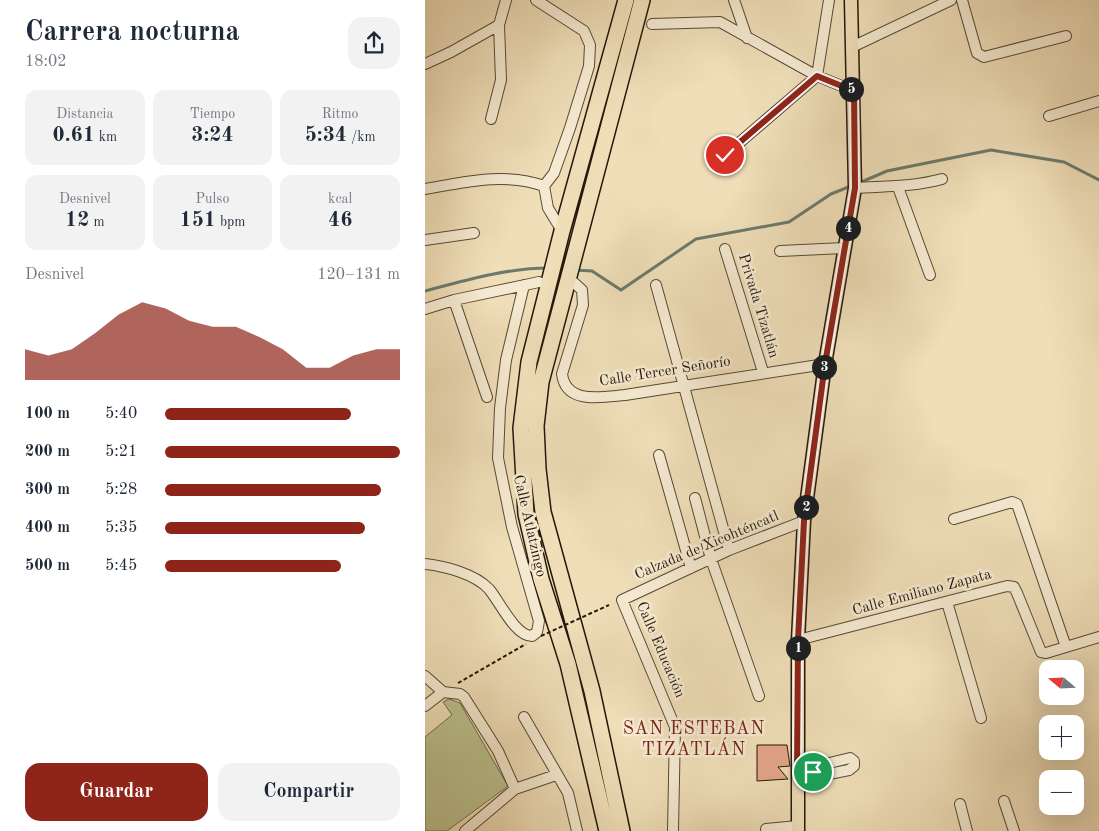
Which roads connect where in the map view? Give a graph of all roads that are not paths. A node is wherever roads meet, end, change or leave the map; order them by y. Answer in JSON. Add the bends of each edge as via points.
{"nodes":[{"id":1,"x":506,"y":0,"type":"edge"},
{"id":2,"x":535,"y":0,"type":"edge"},
{"id":3,"x":626,"y":0,"type":"edge"},
{"id":4,"x":642,"y":0,"type":"edge"},
{"id":5,"x":734,"y":0,"type":"edge"},
{"id":6,"x":829,"y":0,"type":"edge"},
{"id":7,"x":851,"y":0,"type":"edge"},
{"id":8,"x":951,"y":0,"type":"edge"},
{"id":9,"x":962,"y":0,"type":"edge"},
{"id":10,"x":652,"y":24,"type":"dead end"},
{"id":11,"x":499,"y":25,"type":"junction"},
{"id":12,"x":1066,"y":36,"type":"dead end"},
{"id":13,"x":747,"y":38,"type":"junction"},
{"id":14,"x":852,"y":47,"type":"junction"},
{"id":15,"x":425,"y":64,"type":"edge"},
{"id":16,"x":817,"y":76,"type":"junction"},
{"id":17,"x":854,"y":91,"type":"junction"},
{"id":18,"x":1099,"y":101,"type":"edge"},
{"id":19,"x":1049,"y":116,"type":"dead end"},
{"id":20,"x":491,"y":119,"type":"dead end"},
{"id":21,"x":725,"y":155,"type":"dead end"},
{"id":22,"x":942,"y":178,"type":"dead end"},
{"id":23,"x":544,"y":186,"type":"junction"},
{"id":24,"x":855,"y":188,"type":"junction"},
{"id":25,"x":898,"y":188,"type":"junction"},
{"id":26,"x":425,"y":189,"type":"edge"},
{"id":27,"x":562,"y":231,"type":"junction"},
{"id":28,"x":474,"y":233,"type":"dead end"},
{"id":29,"x":425,"y":240,"type":"edge"},
{"id":30,"x":844,"y":248,"type":"junction"},
{"id":31,"x":725,"y":249,"type":"dead end"},
{"id":32,"x":780,"y":251,"type":"dead end"},
{"id":33,"x":930,"y":275,"type":"dead end"},
{"id":34,"x":539,"y":282,"type":"dead end"},
{"id":35,"x":573,"y":282,"type":"dead end"},
{"id":36,"x":524,"y":285,"type":"junction"},
{"id":37,"x":656,"y":285,"type":"dead end"},
{"id":38,"x":454,"y":300,"type":"junction"},
{"id":39,"x":425,"y":309,"type":"edge"},
{"id":40,"x":825,"y":364,"type":"junction"},
{"id":41,"x":763,"y":372,"type":"junction"},
{"id":42,"x":682,"y":384,"type":"junction"},
{"id":43,"x":487,"y":397,"type":"dead end"},
{"id":44,"x":659,"y":455,"type":"dead end"},
{"id":45,"x":695,"y":498,"type":"dead end"},
{"id":46,"x":954,"y":519,"type":"dead end"},
{"id":47,"x":804,"y":521,"type":"junction"},
{"id":48,"x":729,"y":550,"type":"junction"},
{"id":49,"x":711,"y":559,"type":"junction"},
{"id":50,"x":425,"y":564,"type":"edge"},
{"id":51,"x":691,"y":568,"type":"junction"},
{"id":52,"x":622,"y":600,"type":"joint"},
{"id":53,"x":947,"y":602,"type":"junction"},
{"id":54,"x":1099,"y":637,"type":"edge"},
{"id":55,"x":798,"y":640,"type":"junction"},
{"id":56,"x":1067,"y":647,"type":"junction"},
{"id":57,"x":425,"y":676,"type":"edge"},
{"id":58,"x":443,"y":692,"type":"junction"},
{"id":59,"x":759,"y":696,"type":"dead end"},
{"id":60,"x":425,"y":706,"type":"edge"},
{"id":61,"x":524,"y":717,"type":"dead end"},
{"id":62,"x":981,"y":718,"type":"dead end"},
{"id":63,"x":813,"y":772,"type":"dead end"},
{"id":64,"x":797,"y":773,"type":"junction"},
{"id":65,"x":556,"y":775,"type":"junction"},
{"id":66,"x":515,"y":789,"type":"junction"},
{"id":67,"x":1004,"y":802,"type":"dead end"},
{"id":68,"x":960,"y":804,"type":"dead end"},
{"id":69,"x":766,"y":829,"type":"dead end"},
{"id":70,"x":798,"y":829,"type":"edge"},
{"id":71,"x":465,"y":831,"type":"edge"},
{"id":72,"x":577,"y":831,"type":"edge"},
{"id":73,"x":607,"y":831,"type":"edge"},
{"id":74,"x":622,"y":831,"type":"edge"},
{"id":75,"x":673,"y":831,"type":"edge"},
{"id":76,"x":967,"y":831,"type":"edge"},
{"id":77,"x":1014,"y":831,"type":"edge"}],
"edges":[{"from":1,"to":11,"type":"street"},
{"from":2,"to":23,"type":"street","via":[[583,32],[591,46],[589,66],[570,128],[554,173]]},
{"from":3,"to":27,"type":"highway"},
{"from":4,"to":74,"type":"highway","via":[[541,382],[536,426],[543,512],[592,691]]},
{"from":5,"to":13,"type":"street"},
{"from":6,"to":16,"type":"street"},
{"from":7,"to":14,"type":"main road"},
{"from":8,"to":14,"type":"street"},
{"from":9,"to":12,"type":"street","via":[[977,53],[984,57]]},
{"from":10,"to":13,"type":"street","via":[[720,22]]},
{"from":11,"to":15,"type":"street"},
{"from":11,"to":20,"type":"street","via":[[501,80]]},
{"from":13,"to":16,"type":"street"},
{"from":14,"to":17,"type":"main road"},
{"from":16,"to":17,"type":"street"},
{"from":16,"to":21,"type":"street"},
{"from":17,"to":24,"type":"main road"},
{"from":18,"to":19,"type":"street"},
{"from":22,"to":25,"type":"street"},
{"from":23,"to":26,"type":"street","via":[[514,178],[476,180]]},
{"from":23,"to":27,"type":"street","via":[[548,208]]},
{"from":24,"to":25,"type":"street"},
{"from":24,"to":30,"type":"main road"},
{"from":25,"to":33,"type":"street"},
{"from":27,"to":73,"type":"highway","via":[[529,362],[521,428],[523,474],[526,514],[541,579],[568,664]]},
{"from":28,"to":29,"type":"street"},
{"from":30,"to":32,"type":"street"},
{"from":30,"to":40,"type":"main road"},
{"from":31,"to":41,"type":"street","name":"Privada Tizatlán"},
{"from":34,"to":36,"type":"street"},
{"from":35,"to":42,"type":"street","name":"Calle Tercer Señorío","via":[[582,290],[583,296],[562,374],[567,389],[573,394],[595,398]]},
{"from":36,"to":38,"type":"street"},
{"from":36,"to":50,"type":"street","name":"Calle Atlatzingo","via":[[506,360],[498,458],[514,536],[539,621],[537,632],[526,636],[520,632],[488,588],[477,581],[440,565]]},
{"from":37,"to":42,"type":"street"},
{"from":38,"to":39,"type":"street"},
{"from":38,"to":43,"type":"street"},
{"from":40,"to":41,"type":"street","name":"Calle Tercer Señorío"},
{"from":40,"to":47,"type":"main road"},
{"from":41,"to":42,"type":"street","name":"Calle Tercer Señorío"},
{"from":42,"to":48,"type":"street"},
{"from":44,"to":51,"type":"street"},
{"from":45,"to":49,"type":"street"},
{"from":46,"to":56,"type":"street","via":[[1012,502],[1017,504]]},
{"from":47,"to":48,"type":"street","name":"Calzada de Xicohténcatl"},
{"from":47,"to":55,"type":"main road"},
{"from":48,"to":49,"type":"street","name":"Calzada de Xicohténcatl"},
{"from":49,"to":51,"type":"street","name":"Calzada de Xicohténcatl"},
{"from":49,"to":59,"type":"street"},
{"from":51,"to":52,"type":"street","name":"Calzada de Xicohténcatl"},
{"from":52,"to":75,"type":"street","name":"Calle Educación","via":[[675,727]]},
{"from":53,"to":55,"type":"street","name":"Calle Emiliano Zapata"},
{"from":53,"to":56,"type":"street","name":"Calle Emiliano Zapata","via":[[1007,586],[1014,587],[1041,652]]},
{"from":53,"to":62,"type":"street"},
{"from":54,"to":56,"type":"street","name":"Calle Emiliano Zapata"},
{"from":55,"to":64,"type":"main road"},
{"from":57,"to":58,"type":"street"},
{"from":58,"to":60,"type":"street"},
{"from":58,"to":66,"type":"street","via":[[464,697],[498,751]]},
{"from":61,"to":65,"type":"street"},
{"from":63,"to":64,"type":"street"},
{"from":64,"to":70,"type":"main road"},
{"from":65,"to":66,"type":"street"},
{"from":65,"to":72,"type":"street","via":[[568,793]]},
{"from":66,"to":71,"type":"street"},
{"from":67,"to":77,"type":"street"},
{"from":68,"to":76,"type":"street"},
{"from":69,"to":70,"type":"street"}]}
